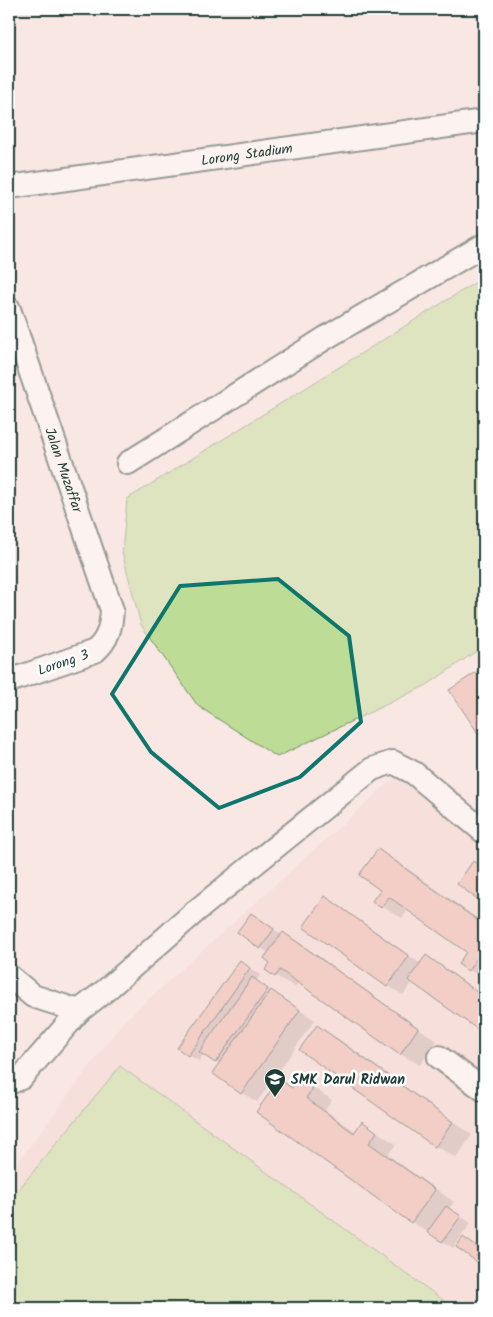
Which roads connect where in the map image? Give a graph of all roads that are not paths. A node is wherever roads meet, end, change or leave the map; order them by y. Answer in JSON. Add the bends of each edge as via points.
{"nodes":[{"id":1,"x":484,"y":122,"type":"edge"},
{"id":2,"x":9,"y":187,"type":"edge"},
{"id":3,"x":484,"y":245,"type":"edge"},
{"id":4,"x":9,"y":309,"type":"edge"},
{"id":5,"x":128,"y":463,"type":"dead end"},
{"id":6,"x":110,"y":632,"type":"joint"},
{"id":7,"x":9,"y":680,"type":"edge"},
{"id":8,"x":484,"y":832,"type":"edge"},
{"id":9,"x":9,"y":976,"type":"edge"},
{"id":10,"x":79,"y":1011,"type":"junction"},
{"id":11,"x":439,"y":1057,"type":"dead end"},
{"id":12,"x":9,"y":1083,"type":"edge"},
{"id":13,"x":484,"y":1090,"type":"edge"}],
"edges":[{"from":1,"to":2,"type":"street","name":"Lorong Stadium"},
{"from":3,"to":5,"type":"street","via":[[326,337]]},
{"from":4,"to":6,"type":"street","name":"Jalan Muzaffar","via":[[112,610]]},
{"from":6,"to":7,"type":"street","name":"Lorong 3","via":[[95,651]]},
{"from":8,"to":10,"type":"street","via":[[414,773],[393,762],[372,769],[196,911]]},
{"from":9,"to":10,"type":"street","via":[[33,996]]},
{"from":10,"to":12,"type":"street","via":[[20,1078]]},
{"from":11,"to":13,"type":"street"}]}
